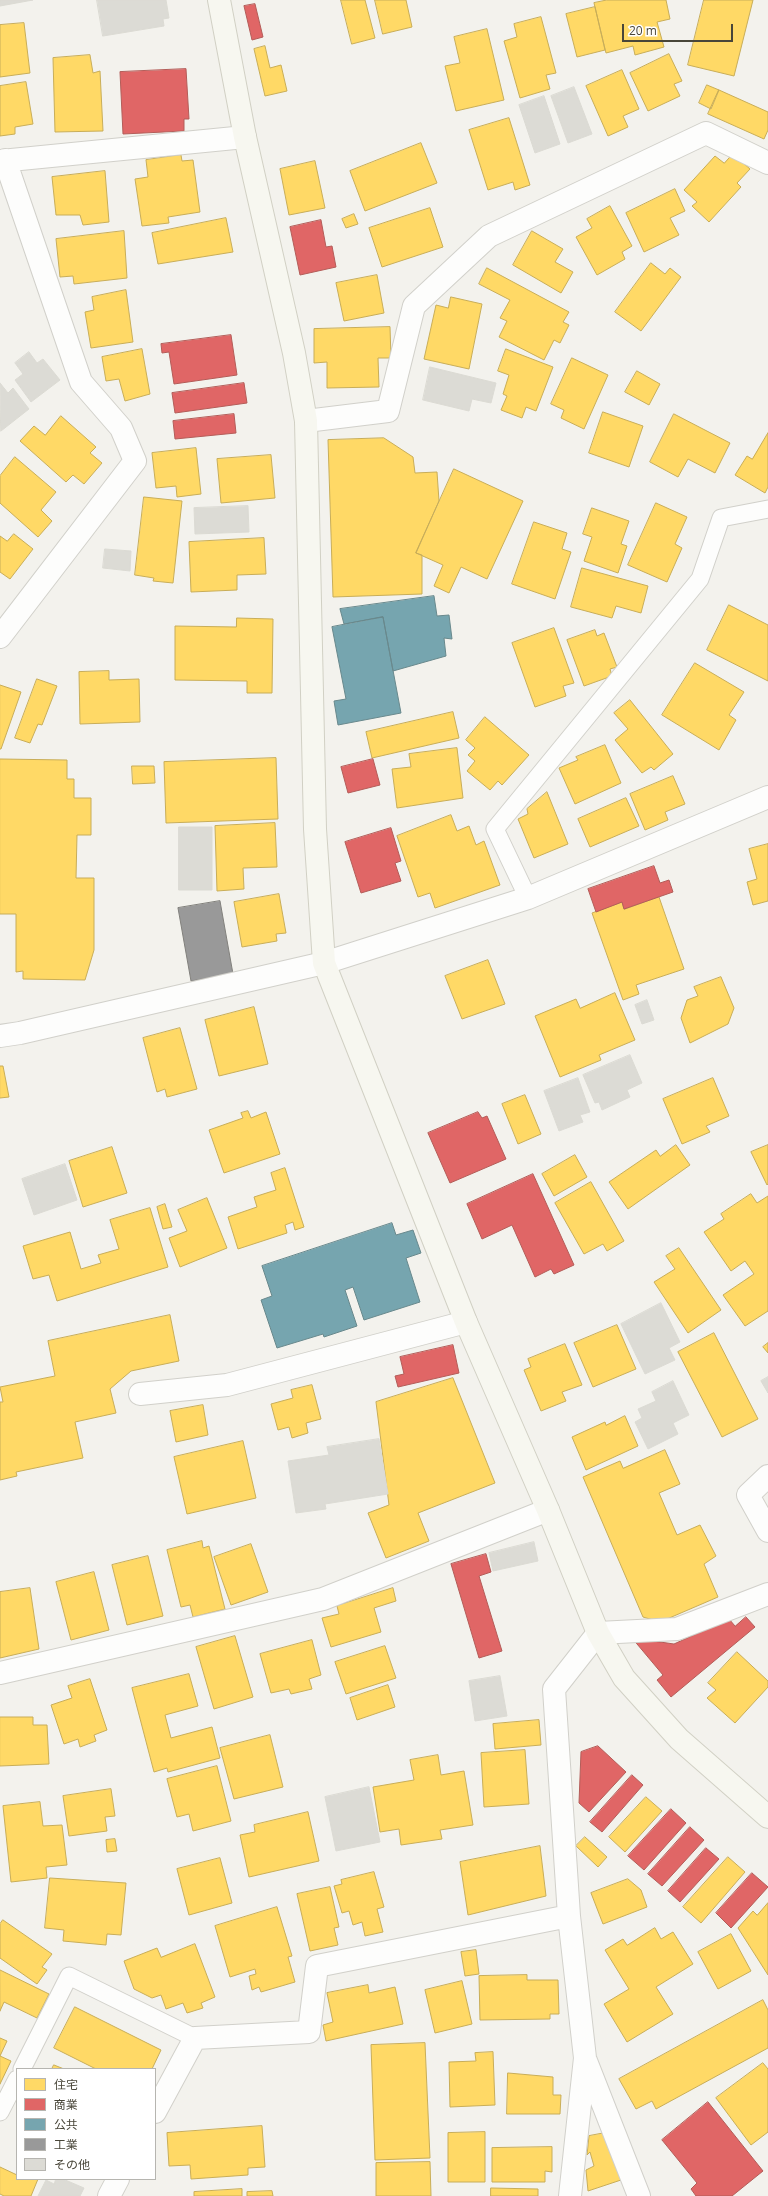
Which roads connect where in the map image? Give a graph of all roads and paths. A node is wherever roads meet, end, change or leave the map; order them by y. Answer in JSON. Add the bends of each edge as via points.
{"nodes":[{"id":1,"x":219,"y":0,"type":"edge"},
{"id":2,"x":245,"y":137,"type":"junction"},
{"id":3,"x":3,"y":160,"type":"edge"},
{"id":4,"x":768,"y":163,"type":"edge"},
{"id":5,"x":306,"y":421,"type":"junction"},
{"id":6,"x":768,"y":509,"type":"edge"},
{"id":7,"x":0,"y":637,"type":"edge"},
{"id":8,"x":768,"y":796,"type":"edge"},
{"id":9,"x":528,"y":898,"type":"junction"},
{"id":10,"x":324,"y":964,"type":"junction"},
{"id":11,"x":0,"y":1036,"type":"edge"},
{"id":12,"x":466,"y":1322,"type":"junction"},
{"id":13,"x":140,"y":1394,"type":"dead end"},
{"id":14,"x":768,"y":1476,"type":"edge"},
{"id":15,"x":548,"y":1510,"type":"junction"},
{"id":16,"x":768,"y":1531,"type":"edge"},
{"id":17,"x":768,"y":1594,"type":"edge"},
{"id":18,"x":598,"y":1633,"type":"junction"},
{"id":19,"x":0,"y":1673,"type":"edge"},
{"id":20,"x":768,"y":1817,"type":"edge"},
{"id":21,"x":569,"y":1916,"type":"junction"},
{"id":22,"x":195,"y":2038,"type":"junction"},
{"id":23,"x":585,"y":2058,"type":"junction"},
{"id":24,"x":23,"y":2068,"type":"edge"},
{"id":25,"x":16,"y":2081,"type":"edge"},
{"id":26,"x":156,"y":2110,"type":"edge"},
{"id":27,"x":0,"y":2112,"type":"edge"},
{"id":28,"x":117,"y":2180,"type":"edge"},
{"id":29,"x":109,"y":2196,"type":"edge"},
{"id":30,"x":570,"y":2196,"type":"edge"},
{"id":31,"x":639,"y":2196,"type":"edge"}],
"edges":[{"from":1,"to":2,"type":"street"},
{"from":2,"to":3,"type":"street"},
{"from":2,"to":5,"type":"street","via":[[294,353]]},
{"from":3,"to":7,"type":"street","via":[[81,382],[121,428],[135,460]]},
{"from":4,"to":5,"type":"street","via":[[706,132],[489,236],[414,306],[388,411]]},
{"from":5,"to":10,"type":"street","via":[[315,829]]},
{"from":6,"to":9,"type":"lane","via":[[721,518],[700,579],[495,829]]},
{"from":8,"to":9,"type":"street"},
{"from":9,"to":10,"type":"street"},
{"from":10,"to":11,"type":"street"},
{"from":10,"to":12,"type":"street"},
{"from":12,"to":13,"type":"street","via":[[227,1385]]},
{"from":12,"to":15,"type":"street"},
{"from":14,"to":16,"type":"street","via":[[748,1494]]},
{"from":15,"to":18,"type":"street"},
{"from":15,"to":19,"type":"street","via":[[323,1599]]},
{"from":17,"to":18,"type":"street","via":[[677,1629]]},
{"from":18,"to":20,"type":"street","via":[[624,1678],[679,1739]]},
{"from":18,"to":21,"type":"street","via":[[554,1689]]},
{"from":21,"to":22,"type":"street","via":[[317,1966],[309,2032]]},
{"from":21,"to":23,"type":"street"},
{"from":22,"to":24,"type":"lane","via":[[70,1976]]},
{"from":22,"to":26,"type":"street"},
{"from":23,"to":30,"type":"street"},
{"from":23,"to":31,"type":"street"},
{"from":25,"to":27,"type":"lane"},
{"from":28,"to":29,"type":"street"}]}
